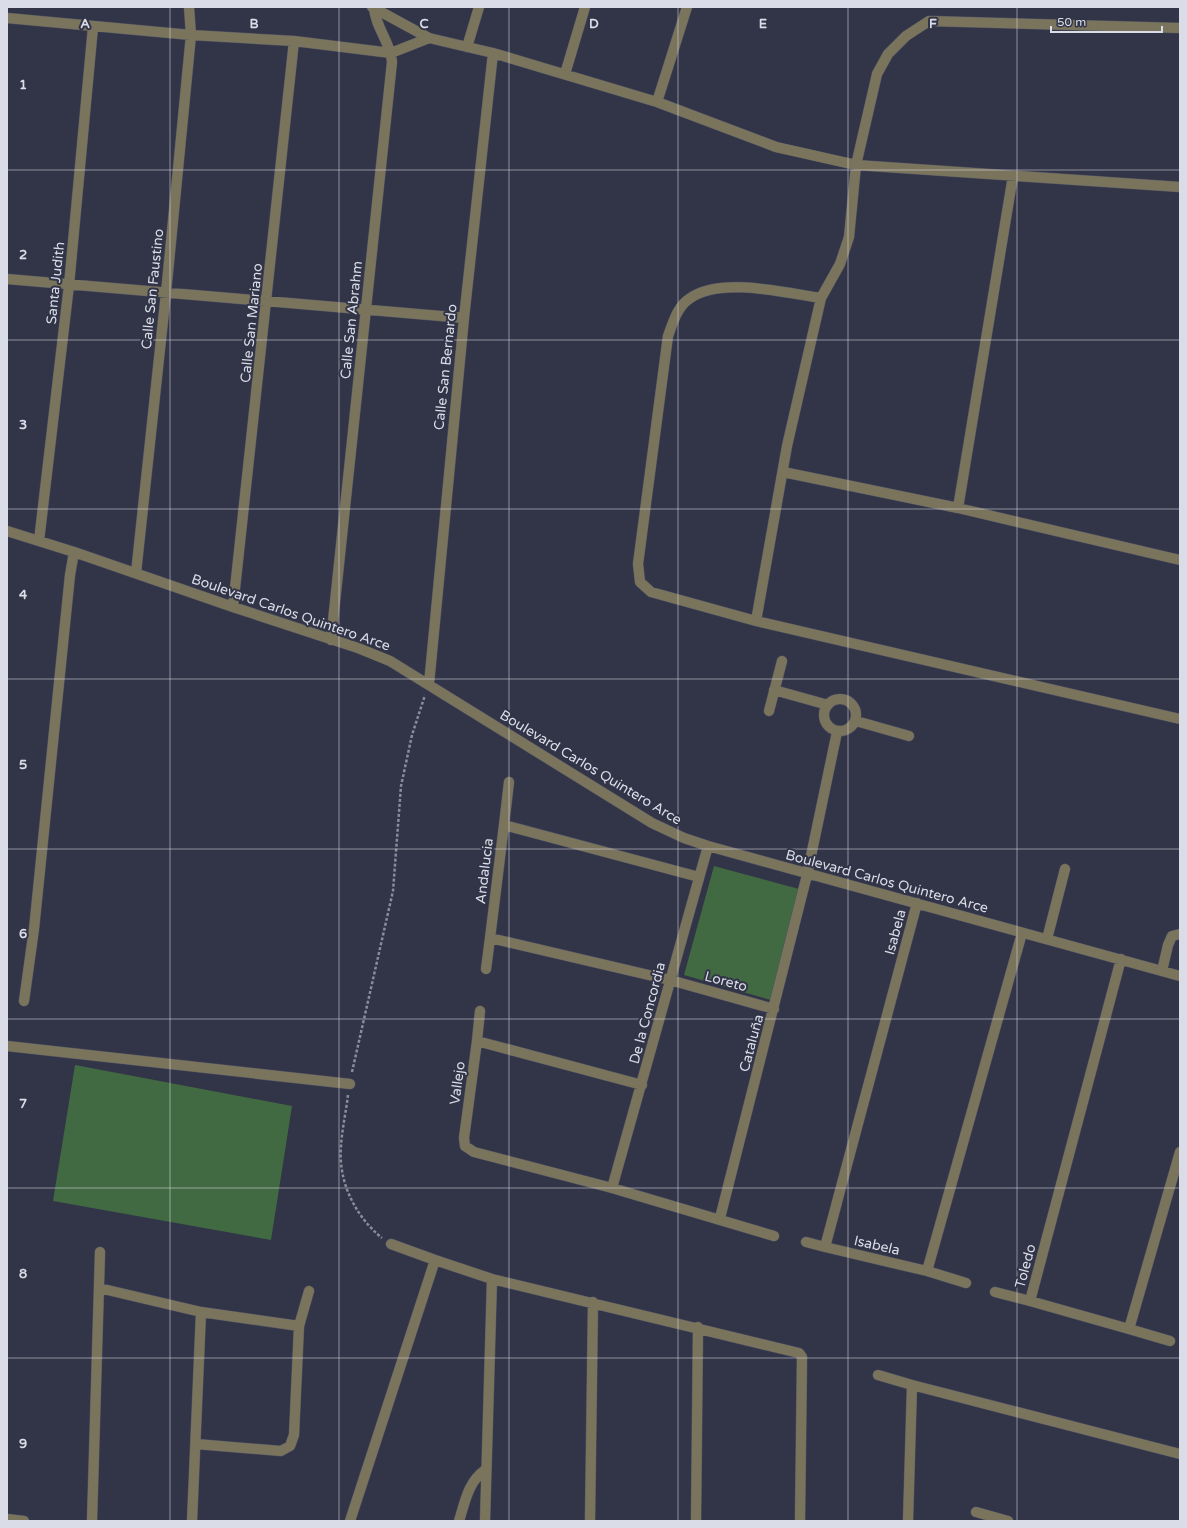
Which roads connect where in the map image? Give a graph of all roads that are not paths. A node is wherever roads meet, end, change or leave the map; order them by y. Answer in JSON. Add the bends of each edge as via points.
{"nodes":[{"id":1,"x":189,"y":7,"type":"edge"},
{"id":2,"x":373,"y":7,"type":"edge"},
{"id":3,"x":479,"y":7,"type":"edge"},
{"id":4,"x":585,"y":7,"type":"edge"},
{"id":5,"x":687,"y":7,"type":"edge"},
{"id":6,"x":7,"y":18,"type":"edge"},
{"id":7,"x":93,"y":27,"type":"junction"},
{"id":8,"x":1180,"y":28,"type":"edge"},
{"id":9,"x":191,"y":35,"type":"junction"},
{"id":10,"x":429,"y":38,"type":"junction"},
{"id":11,"x":294,"y":41,"type":"junction"},
{"id":12,"x":467,"y":46,"type":"junction"},
{"id":13,"x":391,"y":53,"type":"junction"},
{"id":14,"x":493,"y":53,"type":"junction"},
{"id":15,"x":565,"y":74,"type":"junction"},
{"id":16,"x":657,"y":102,"type":"junction"},
{"id":17,"x":856,"y":165,"type":"junction"},
{"id":18,"x":1013,"y":176,"type":"junction"},
{"id":19,"x":1180,"y":187,"type":"edge"},
{"id":20,"x":7,"y":279,"type":"edge"},
{"id":21,"x":69,"y":285,"type":"junction"},
{"id":22,"x":166,"y":293,"type":"junction"},
{"id":23,"x":821,"y":298,"type":"junction"},
{"id":24,"x":267,"y":302,"type":"junction"},
{"id":25,"x":366,"y":310,"type":"junction"},
{"id":26,"x":464,"y":318,"type":"junction"},
{"id":27,"x":783,"y":472,"type":"junction"},
{"id":28,"x":958,"y":508,"type":"junction"},
{"id":29,"x":7,"y":531,"type":"edge"},
{"id":30,"x":39,"y":541,"type":"junction"},
{"id":31,"x":74,"y":552,"type":"junction"},
{"id":32,"x":1180,"y":560,"type":"edge"},
{"id":33,"x":136,"y":573,"type":"junction"},
{"id":34,"x":233,"y":607,"type":"junction"},
{"id":35,"x":756,"y":620,"type":"junction"},
{"id":36,"x":331,"y":640,"type":"junction"},
{"id":37,"x":782,"y":661,"type":"dead end"},
{"id":38,"x":428,"y":684,"type":"junction"},
{"id":39,"x":774,"y":690,"type":"junction"},
{"id":40,"x":828,"y":705,"type":"junction"},
{"id":41,"x":769,"y":711,"type":"dead end"},
{"id":42,"x":1180,"y":719,"type":"edge"},
{"id":43,"x":856,"y":721,"type":"junction"},
{"id":44,"x":837,"y":732,"type":"junction"},
{"id":45,"x":909,"y":736,"type":"dead end"},
{"id":46,"x":509,"y":782,"type":"dead end"},
{"id":47,"x":504,"y":825,"type":"junction"},
{"id":48,"x":708,"y":846,"type":"junction"},
{"id":49,"x":1066,"y":869,"type":"dead end"},
{"id":50,"x":807,"y":874,"type":"junction"},
{"id":51,"x":699,"y":877,"type":"junction"},
{"id":52,"x":917,"y":903,"type":"junction"},
{"id":53,"x":1022,"y":933,"type":"junction"},
{"id":54,"x":1180,"y":934,"type":"edge"},
{"id":55,"x":490,"y":938,"type":"junction"},
{"id":56,"x":1047,"y":940,"type":"junction"},
{"id":57,"x":1121,"y":959,"type":"junction"},
{"id":58,"x":486,"y":968,"type":"dead end"},
{"id":59,"x":1162,"y":971,"type":"junction"},
{"id":60,"x":1180,"y":976,"type":"edge"},
{"id":61,"x":670,"y":980,"type":"junction"},
{"id":62,"x":24,"y":1001,"type":"dead end"},
{"id":63,"x":774,"y":1009,"type":"junction"},
{"id":64,"x":480,"y":1011,"type":"dead end"},
{"id":65,"x":477,"y":1040,"type":"junction"},
{"id":66,"x":7,"y":1046,"type":"edge"},
{"id":67,"x":350,"y":1084,"type":"road end"},
{"id":68,"x":642,"y":1085,"type":"junction"},
{"id":69,"x":1180,"y":1152,"type":"edge"},
{"id":70,"x":612,"y":1188,"type":"junction"},
{"id":71,"x":720,"y":1218,"type":"junction"},
{"id":72,"x":774,"y":1236,"type":"dead end"},
{"id":73,"x":806,"y":1242,"type":"dead end"},
{"id":74,"x":391,"y":1244,"type":"road end"},
{"id":75,"x":825,"y":1247,"type":"junction"},
{"id":76,"x":100,"y":1252,"type":"dead end"},
{"id":77,"x":435,"y":1260,"type":"junction"},
{"id":78,"x":927,"y":1271,"type":"junction"},
{"id":79,"x":492,"y":1279,"type":"junction"},
{"id":80,"x":966,"y":1283,"type":"dead end"},
{"id":81,"x":99,"y":1288,"type":"junction"},
{"id":82,"x":309,"y":1290,"type":"dead end"},
{"id":83,"x":995,"y":1292,"type":"dead end"},
{"id":84,"x":1030,"y":1301,"type":"junction"},
{"id":85,"x":593,"y":1302,"type":"junction"},
{"id":86,"x":201,"y":1312,"type":"junction"},
{"id":87,"x":299,"y":1326,"type":"junction"},
{"id":88,"x":698,"y":1327,"type":"junction"},
{"id":89,"x":1129,"y":1329,"type":"junction"},
{"id":90,"x":1170,"y":1341,"type":"dead end"},
{"id":91,"x":878,"y":1375,"type":"dead end"},
{"id":92,"x":912,"y":1385,"type":"junction"},
{"id":93,"x":196,"y":1444,"type":"junction"},
{"id":94,"x":1180,"y":1454,"type":"edge"},
{"id":95,"x":485,"y":1470,"type":"junction"},
{"id":96,"x":976,"y":1512,"type":"dead end"},
{"id":97,"x":7,"y":1519,"type":"edge"},
{"id":98,"x":24,"y":1521,"type":"edge"},
{"id":99,"x":92,"y":1521,"type":"edge"},
{"id":100,"x":192,"y":1521,"type":"edge"},
{"id":101,"x":350,"y":1521,"type":"edge"},
{"id":102,"x":459,"y":1521,"type":"edge"},
{"id":103,"x":485,"y":1521,"type":"edge"},
{"id":104,"x":590,"y":1521,"type":"edge"},
{"id":105,"x":696,"y":1521,"type":"edge"},
{"id":106,"x":800,"y":1521,"type":"edge"},
{"id":107,"x":908,"y":1521,"type":"edge"},
{"id":108,"x":1008,"y":1521,"type":"edge"}],
"edges":[{"from":1,"to":9,"type":"street","name":"Calle San Faustino"},
{"from":2,"to":10,"type":"street"},
{"from":2,"to":13,"type":"street","name":"Calle San Abrahm"},
{"from":3,"to":12,"type":"street"},
{"from":4,"to":15,"type":"street"},
{"from":5,"to":16,"type":"street"},
{"from":6,"to":7,"type":"street"},
{"from":7,"to":9,"type":"street"},
{"from":7,"to":21,"type":"street","name":"Santa Judith"},
{"from":8,"to":17,"type":"street","via":[[929,21],[906,36],[888,54],[877,74]]},
{"from":9,"to":11,"type":"street"},
{"from":9,"to":22,"type":"street","name":"Calle San Faustino"},
{"from":10,"to":12,"type":"street"},
{"from":10,"to":13,"type":"street"},
{"from":11,"to":13,"type":"street"},
{"from":11,"to":24,"type":"street","name":"Calle San Mariano"},
{"from":12,"to":14,"type":"street"},
{"from":13,"to":25,"type":"street","name":"Calle San Abrahm","via":[[392,67]]},
{"from":14,"to":15,"type":"street"},
{"from":14,"to":26,"type":"street","name":"Calle San Bernardo"},
{"from":15,"to":16,"type":"street"},
{"from":16,"to":17,"type":"street","via":[[776,147]]},
{"from":17,"to":18,"type":"street"},
{"from":17,"to":23,"type":"street","via":[[849,237],[840,264]]},
{"from":18,"to":19,"type":"street"},
{"from":18,"to":28,"type":"street"},
{"from":20,"to":21,"type":"street"},
{"from":21,"to":22,"type":"street"},
{"from":21,"to":30,"type":"street","name":"Santa Judith"},
{"from":22,"to":24,"type":"street"},
{"from":22,"to":33,"type":"street","name":"Calle San Faustino"},
{"from":23,"to":27,"type":"street"},
{"from":23,"to":35,"type":"street","via":[[734,286],[706,290],[688,299],[676,315],[668,336],[638,564],[640,582],[651,592]]},
{"from":24,"to":25,"type":"street"},
{"from":24,"to":34,"type":"street","name":"Calle San Mariano"},
{"from":25,"to":26,"type":"street"},
{"from":25,"to":36,"type":"street","name":"Calle San Abrahm"},
{"from":26,"to":38,"type":"street","name":"Calle San Bernardo"},
{"from":27,"to":28,"type":"street"},
{"from":27,"to":35,"type":"street"},
{"from":28,"to":32,"type":"street"},
{"from":29,"to":30,"type":"street","name":"Boulevard Carlos Quintero Arce"},
{"from":30,"to":31,"type":"street","name":"Boulevard Carlos Quintero Arce"},
{"from":31,"to":33,"type":"street","name":"Boulevard Carlos Quintero Arce"},
{"from":31,"to":62,"type":"street"},
{"from":33,"to":34,"type":"street","name":"Boulevard Carlos Quintero Arce"},
{"from":34,"to":36,"type":"street","name":"Boulevard Carlos Quintero Arce"},
{"from":35,"to":42,"type":"street"},
{"from":36,"to":38,"type":"street","name":"Boulevard Carlos Quintero Arce","via":[[390,661]]},
{"from":37,"to":39,"type":"street"},
{"from":38,"to":48,"type":"street","name":"Boulevard Carlos Quintero Arce","via":[[652,823]]},
{"from":39,"to":40,"type":"street"},
{"from":39,"to":41,"type":"street"},
{"from":40,"to":43,"type":"street","via":[[838,699],[849,701],[856,710]]},
{"from":40,"to":44,"type":"street","via":[[825,710],[825,721]]},
{"from":43,"to":44,"type":"street","via":[[848,730]]},
{"from":43,"to":45,"type":"street"},
{"from":44,"to":50,"type":"street","name":"Cataluña"},
{"from":46,"to":47,"type":"street"},
{"from":47,"to":51,"type":"street","name":"Andalucia"},
{"from":47,"to":55,"type":"street","name":"Andalucia"},
{"from":48,"to":50,"type":"street","name":"Boulevard Carlos Quintero Arce"},
{"from":48,"to":51,"type":"street","name":"De la Concordia"},
{"from":49,"to":56,"type":"street"},
{"from":50,"to":52,"type":"street","name":"Boulevard Carlos Quintero Arce"},
{"from":50,"to":63,"type":"street","name":"Cataluña"},
{"from":51,"to":61,"type":"street","name":"De la Concordia"},
{"from":52,"to":53,"type":"street","name":"Boulevard Carlos Quintero Arce"},
{"from":52,"to":75,"type":"street","name":"Isabela"},
{"from":53,"to":56,"type":"street","name":"Boulevard Carlos Quintero Arce"},
{"from":53,"to":78,"type":"street"},
{"from":54,"to":59,"type":"street","via":[[1172,936]]},
{"from":55,"to":58,"type":"street","name":"Andalucia"},
{"from":55,"to":61,"type":"street"},
{"from":56,"to":57,"type":"street","name":"Boulevard Carlos Quintero Arce"},
{"from":57,"to":59,"type":"street","name":"Boulevard Carlos Quintero Arce"},
{"from":57,"to":84,"type":"street","name":"Toledo"},
{"from":59,"to":60,"type":"street","name":"Boulevard Carlos Quintero Arce"},
{"from":61,"to":63,"type":"street","name":"Loreto"},
{"from":61,"to":68,"type":"street","name":"De la Concordia"},
{"from":63,"to":71,"type":"street","name":"Cataluña"},
{"from":64,"to":65,"type":"street"},
{"from":65,"to":68,"type":"street"},
{"from":65,"to":70,"type":"street","name":"Vallejo","via":[[465,1146],[474,1152]]},
{"from":66,"to":67,"type":"street"},
{"from":68,"to":70,"type":"street","name":"De la Concordia"},
{"from":69,"to":89,"type":"street"},
{"from":70,"to":71,"type":"street"},
{"from":71,"to":72,"type":"street"},
{"from":73,"to":75,"type":"street"},
{"from":74,"to":77,"type":"street"},
{"from":75,"to":78,"type":"street","name":"Isabela"},
{"from":76,"to":81,"type":"street"},
{"from":77,"to":79,"type":"street"},
{"from":77,"to":101,"type":"street"},
{"from":78,"to":80,"type":"street","name":"Isabela"},
{"from":79,"to":85,"type":"street"},
{"from":79,"to":95,"type":"street"},
{"from":81,"to":86,"type":"street"},
{"from":81,"to":99,"type":"street"},
{"from":82,"to":87,"type":"street"},
{"from":83,"to":84,"type":"street"},
{"from":84,"to":89,"type":"street","name":"Toledo"},
{"from":85,"to":88,"type":"street"},
{"from":85,"to":104,"type":"street"},
{"from":86,"to":87,"type":"street"},
{"from":86,"to":93,"type":"street"},
{"from":87,"to":93,"type":"street","via":[[294,1435],[290,1446],[280,1451]]},
{"from":88,"to":105,"type":"street"},
{"from":88,"to":106,"type":"street","via":[[799,1352],[802,1355]]},
{"from":89,"to":90,"type":"street","name":"Toledo"},
{"from":91,"to":92,"type":"street"},
{"from":92,"to":94,"type":"street"},
{"from":92,"to":107,"type":"street"},
{"from":93,"to":100,"type":"street"},
{"from":95,"to":102,"type":"street","via":[[471,1485]]},
{"from":95,"to":103,"type":"street"},
{"from":96,"to":108,"type":"street"},
{"from":97,"to":98,"type":"street"}]}
